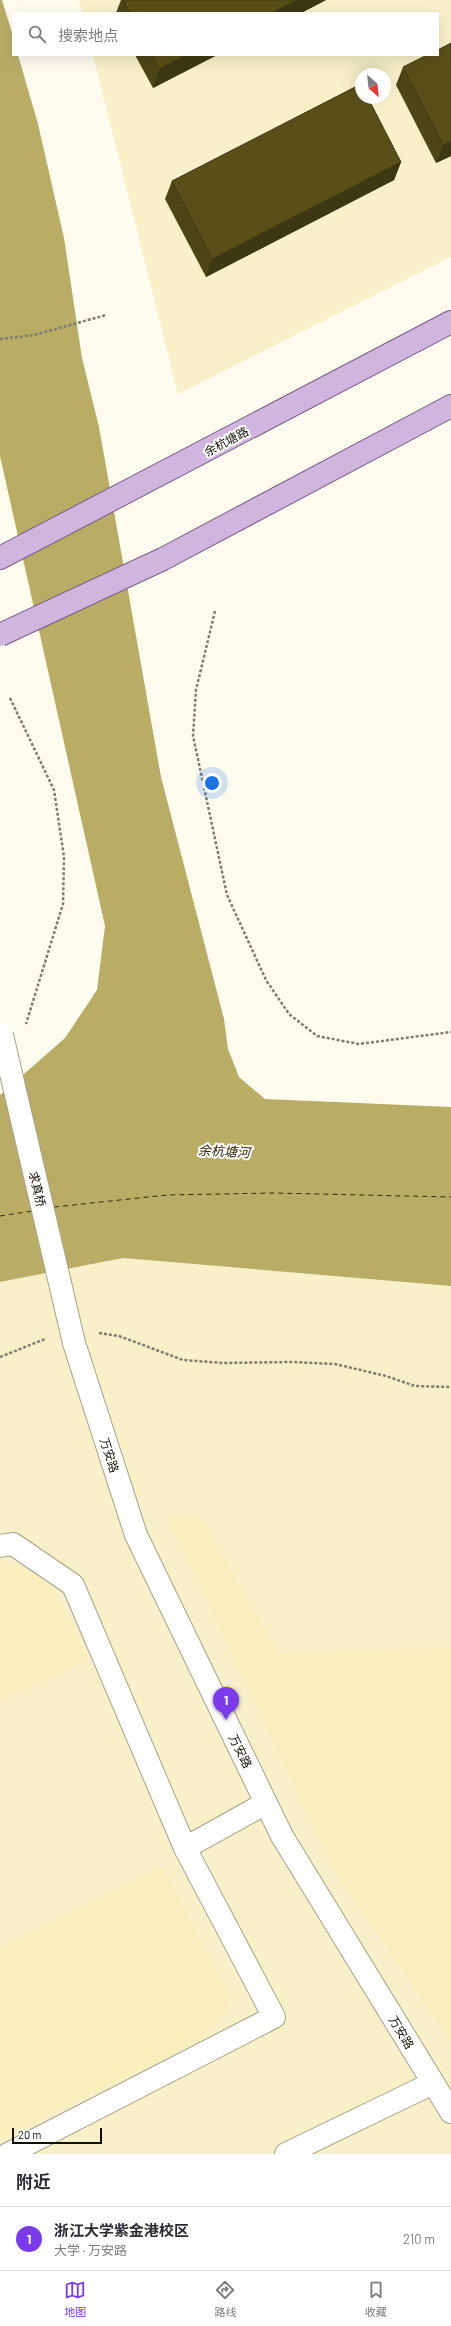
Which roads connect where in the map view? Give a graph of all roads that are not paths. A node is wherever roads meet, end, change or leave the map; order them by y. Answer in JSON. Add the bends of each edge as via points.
{"nodes":[{"id":1,"x":451,"y":322,"type":"edge"},
{"id":2,"x":451,"y":406,"type":"edge"},
{"id":3,"x":0,"y":558,"type":"edge"},
{"id":4,"x":0,"y":635,"type":"edge"},
{"id":5,"x":1,"y":1032,"type":"edge"},
{"id":6,"x":74,"y":1343,"type":"joint"},
{"id":7,"x":0,"y":1546,"type":"edge"},
{"id":8,"x":266,"y":1803,"type":"junction"},
{"id":9,"x":185,"y":1848,"type":"junction"},
{"id":10,"x":433,"y":2083,"type":"junction"},
{"id":11,"x":451,"y":2112,"type":"edge"},
{"id":12,"x":8,"y":2154,"type":"edge"},
{"id":13,"x":286,"y":2154,"type":"edge"}],
"edges":[{"from":1,"to":3,"type":"main road","name":"余杭塘路"},
{"from":2,"to":4,"type":"main road","bridge":true,"via":[[163,558]]},
{"from":5,"to":6,"type":"street","name":"求真桥","bridge":true},
{"from":6,"to":8,"type":"street","name":"万安路","via":[[136,1535]]},
{"from":7,"to":9,"type":"street","via":[[13,1544],[73,1584]]},
{"from":8,"to":9,"type":"street"},
{"from":8,"to":10,"type":"street","name":"万安路","via":[[282,1836]]},
{"from":9,"to":12,"type":"street","via":[[274,2017]]},
{"from":10,"to":11,"type":"street","name":"万安路"},
{"from":10,"to":13,"type":"street"}]}
